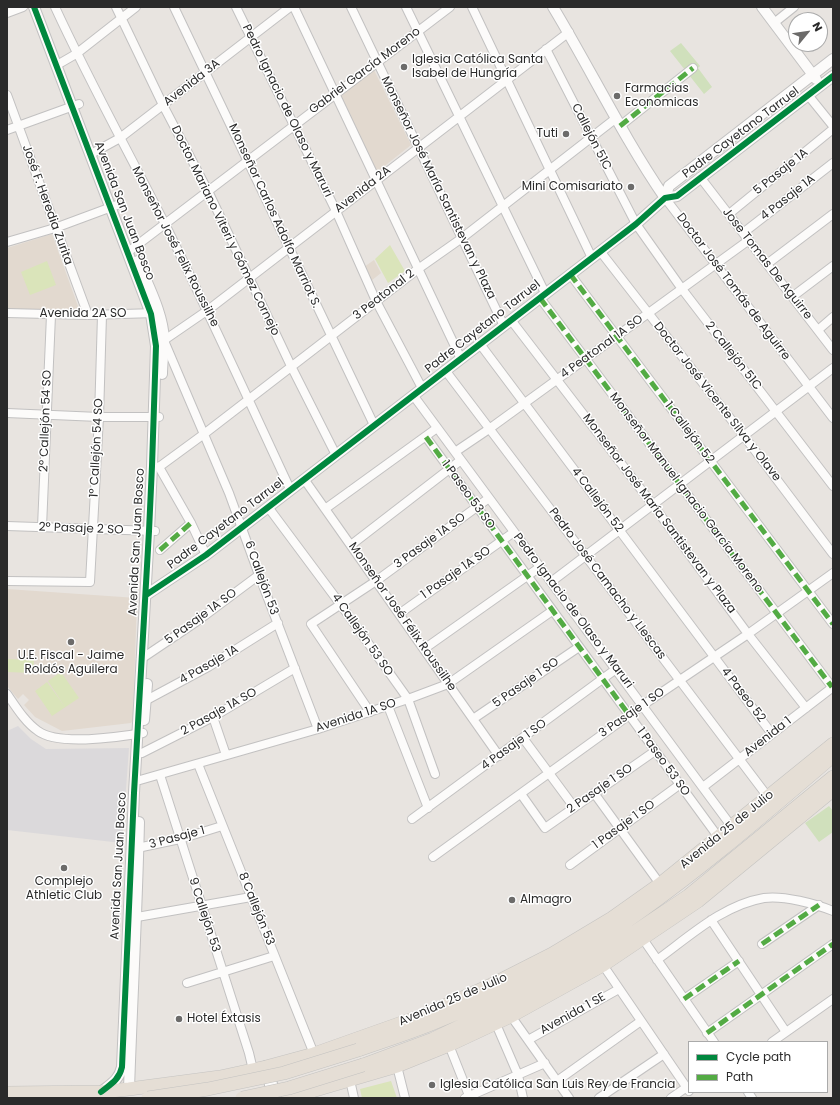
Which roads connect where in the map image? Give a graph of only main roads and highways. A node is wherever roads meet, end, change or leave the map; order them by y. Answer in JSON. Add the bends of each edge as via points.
{"nodes":[{"id":1,"x":833,"y":744,"type":"edge"},
{"id":2,"x":833,"y":756,"type":"edge"},
{"id":3,"x":833,"y":777,"type":"edge"},
{"id":4,"x":833,"y":790,"type":"edge"},
{"id":5,"x":579,"y":967,"type":"junction"},
{"id":6,"x":556,"y":991,"type":"junction"},
{"id":7,"x":281,"y":1063,"type":"junction"},
{"id":8,"x":266,"y":1067,"type":"junction"},
{"id":9,"x":253,"y":1070,"type":"junction"},
{"id":10,"x":235,"y":1074,"type":"junction"},
{"id":11,"x":7,"y":1093,"type":"edge"},
{"id":12,"x":69,"y":1093,"type":"junction"},
{"id":13,"x":45,"y":1098,"type":"edge"},
{"id":14,"x":148,"y":1098,"type":"edge"},
{"id":15,"x":243,"y":1098,"type":"edge"},
{"id":16,"x":260,"y":1098,"type":"edge"},
{"id":17,"x":275,"y":1098,"type":"edge"},
{"id":18,"x":288,"y":1098,"type":"edge"}],
"edges":[{"from":1,"to":7,"type":"main road","name":"Avenida 25 de Julio","via":[[660,884],[612,918],[552,954],[424,1015]]},
{"from":2,"to":14,"type":"main road","name":"Avenida 25 de Julio","bridge":true,"via":[[678,886],[619,927],[561,962],[494,997],[428,1025],[358,1050],[276,1074],[208,1089]]},
{"from":3,"to":5,"type":"main road","name":"Avenida 25 de Julio","via":[[688,896]]},
{"from":4,"to":6,"type":"main road","via":[[698,901],[603,966]]},
{"from":5,"to":6,"type":"main road"},
{"from":5,"to":15,"type":"main road","name":"Avenida 25 de Julio","bridge":true,"via":[[433,1039],[363,1065],[289,1088]]},
{"from":6,"to":18,"type":"main road","via":[[496,1024],[397,1066]]},
{"from":7,"to":8,"type":"main road","name":"Avenida 25 de Julio"},
{"from":7,"to":18,"type":"main road","via":[[278,1069],[279,1082]]},
{"from":8,"to":9,"type":"main road","name":"Avenida 25 de Julio"},
{"from":8,"to":17,"type":"main road"},
{"from":9,"to":10,"type":"main road","name":"Avenida 25 de Julio"},
{"from":9,"to":16,"type":"main road"},
{"from":10,"to":12,"type":"main road","name":"Avenida 25 de Julio","via":[[129,1089]]},
{"from":10,"to":15,"type":"main road","via":[[243,1086]]},
{"from":11,"to":12,"type":"main road","name":"Avenida 25 de Julio"},
{"from":12,"to":13,"type":"main road"}]}
